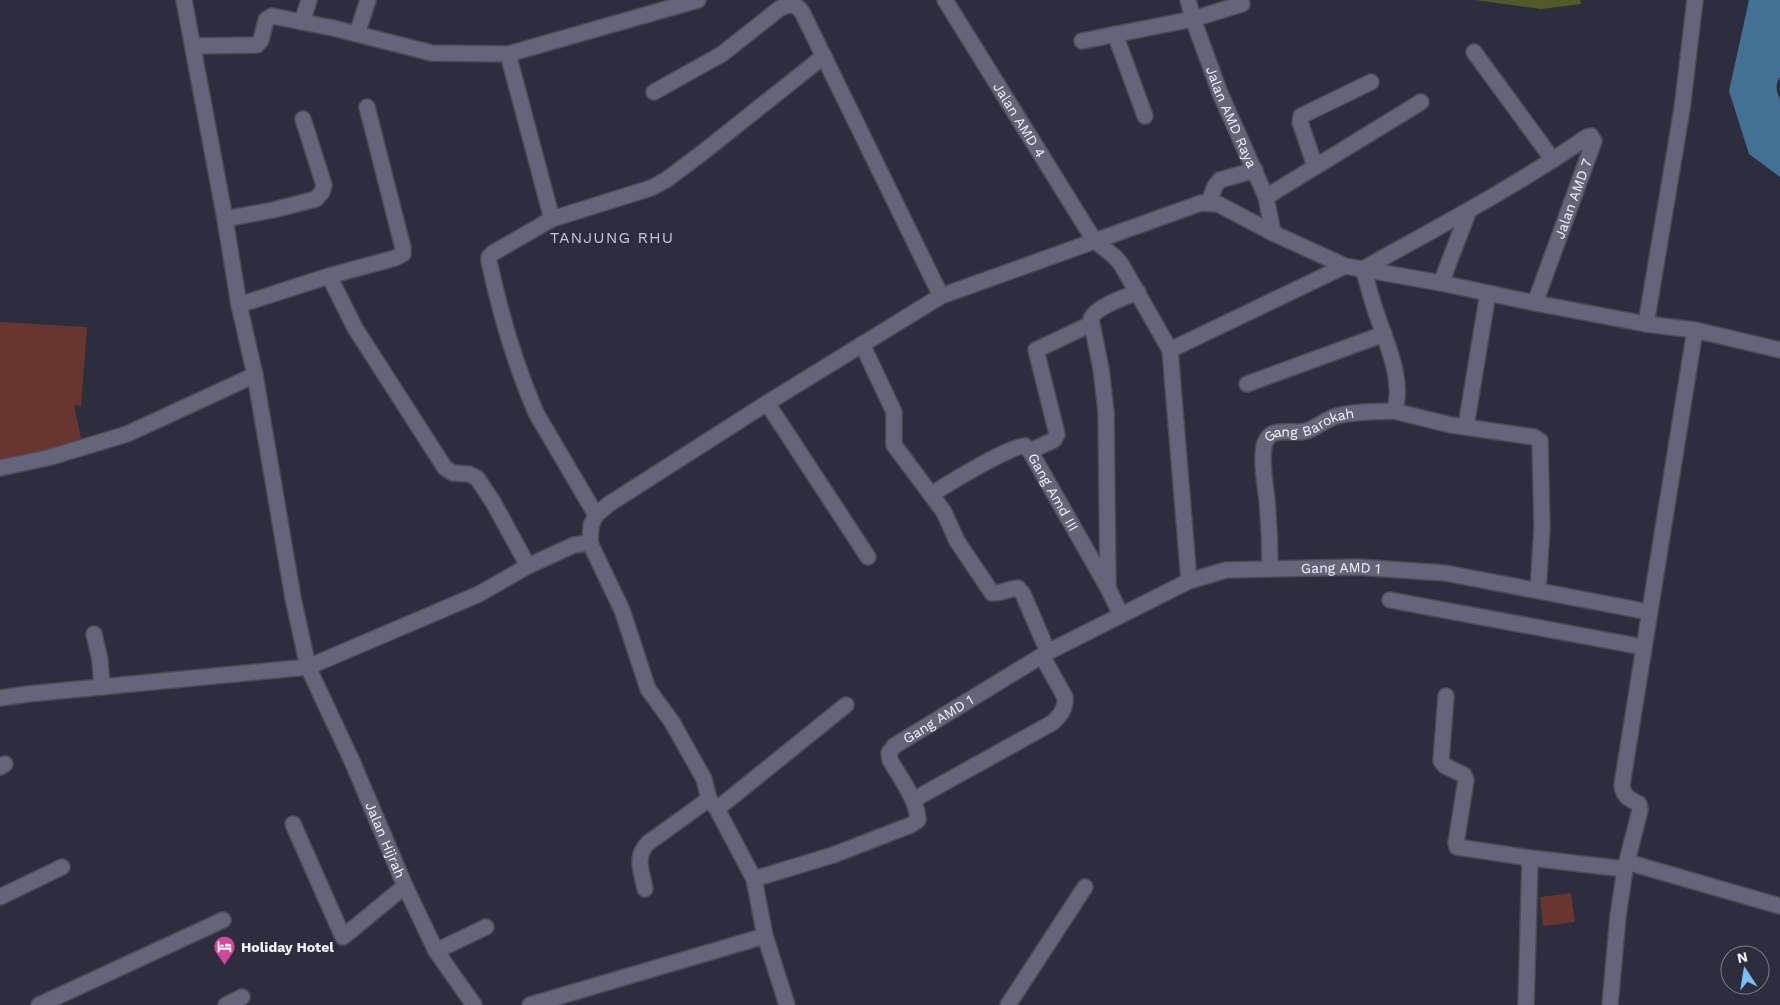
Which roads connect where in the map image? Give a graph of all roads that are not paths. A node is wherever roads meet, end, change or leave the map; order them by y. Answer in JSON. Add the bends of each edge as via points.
{"nodes":[{"id":1,"x":184,"y":0,"type":"edge"},
{"id":2,"x":309,"y":0,"type":"edge"},
{"id":3,"x":368,"y":0,"type":"edge"},
{"id":4,"x":698,"y":0,"type":"edge"},
{"id":5,"x":945,"y":0,"type":"edge"},
{"id":6,"x":1188,"y":0,"type":"edge"},
{"id":7,"x":1695,"y":0,"type":"edge"},
{"id":8,"x":1242,"y":4,"type":"dead end"},
{"id":9,"x":1193,"y":19,"type":"junction"},
{"id":10,"x":302,"y":22,"type":"junction"},
{"id":11,"x":358,"y":34,"type":"junction"},
{"id":12,"x":1116,"y":34,"type":"junction"},
{"id":13,"x":1082,"y":40,"type":"dead end"},
{"id":14,"x":194,"y":46,"type":"junction"},
{"id":15,"x":1474,"y":52,"type":"dead end"},
{"id":16,"x":508,"y":54,"type":"junction"},
{"id":17,"x":824,"y":56,"type":"junction"},
{"id":18,"x":1371,"y":82,"type":"dead end"},
{"id":19,"x":654,"y":92,"type":"dead end"},
{"id":20,"x":1421,"y":102,"type":"dead end"},
{"id":21,"x":367,"y":107,"type":"dead end"},
{"id":22,"x":1145,"y":116,"type":"dead end"},
{"id":23,"x":303,"y":119,"type":"dead end"},
{"id":24,"x":1554,"y":160,"type":"junction"},
{"id":25,"x":1315,"y":166,"type":"junction"},
{"id":26,"x":1255,"y":170,"type":"junction"},
{"id":27,"x":1266,"y":197,"type":"junction"},
{"id":28,"x":1209,"y":202,"type":"junction"},
{"id":29,"x":1469,"y":210,"type":"junction"},
{"id":30,"x":225,"y":218,"type":"junction"},
{"id":31,"x":552,"y":219,"type":"junction"},
{"id":32,"x":1273,"y":233,"type":"junction"},
{"id":33,"x":1094,"y":240,"type":"junction"},
{"id":34,"x":1346,"y":266,"type":"junction"},
{"id":35,"x":1363,"y":269,"type":"junction"},
{"id":36,"x":330,"y":276,"type":"junction"},
{"id":37,"x":1441,"y":283,"type":"junction"},
{"id":38,"x":1138,"y":292,"type":"junction"},
{"id":39,"x":1488,"y":293,"type":"junction"},
{"id":40,"x":941,"y":296,"type":"junction"},
{"id":41,"x":1535,"y":303,"type":"junction"},
{"id":42,"x":239,"y":305,"type":"junction"},
{"id":43,"x":1091,"y":324,"type":"junction"},
{"id":44,"x":1646,"y":324,"type":"junction"},
{"id":45,"x":1695,"y":330,"type":"junction"},
{"id":46,"x":1384,"y":334,"type":"junction"},
{"id":47,"x":862,"y":344,"type":"junction"},
{"id":48,"x":1170,"y":350,"type":"junction"},
{"id":49,"x":1780,"y":350,"type":"edge"},
{"id":50,"x":255,"y":375,"type":"junction"},
{"id":51,"x":1247,"y":384,"type":"dead end"},
{"id":52,"x":767,"y":403,"type":"junction"},
{"id":53,"x":1394,"y":411,"type":"junction"},
{"id":54,"x":1466,"y":426,"type":"junction"},
{"id":55,"x":1030,"y":451,"type":"junction"},
{"id":56,"x":0,"y":468,"type":"edge"},
{"id":57,"x":931,"y":495,"type":"junction"},
{"id":58,"x":596,"y":515,"type":"junction"},
{"id":59,"x":590,"y":543,"type":"junction"},
{"id":60,"x":868,"y":557,"type":"dead end"},
{"id":61,"x":528,"y":566,"type":"junction"},
{"id":62,"x":1270,"y":568,"type":"junction"},
{"id":63,"x":1190,"y":581,"type":"junction"},
{"id":64,"x":1108,"y":588,"type":"junction"},
{"id":65,"x":1538,"y":590,"type":"junction"},
{"id":66,"x":1390,"y":600,"type":"dead end"},
{"id":67,"x":1649,"y":612,"type":"junction"},
{"id":68,"x":1121,"y":615,"type":"junction"},
{"id":69,"x":94,"y":634,"type":"dead end"},
{"id":70,"x":1643,"y":647,"type":"junction"},
{"id":71,"x":1045,"y":654,"type":"junction"},
{"id":72,"x":308,"y":666,"type":"junction"},
{"id":73,"x":102,"y":687,"type":"junction"},
{"id":74,"x":1446,"y":696,"type":"dead end"},
{"id":75,"x":0,"y":698,"type":"edge"},
{"id":76,"x":846,"y":705,"type":"dead end"},
{"id":77,"x":912,"y":800,"type":"junction"},
{"id":78,"x":713,"y":804,"type":"junction"},
{"id":79,"x":293,"y":824,"type":"dead end"},
{"id":80,"x":1530,"y":858,"type":"junction"},
{"id":81,"x":1626,"y":866,"type":"junction"},
{"id":82,"x":62,"y":867,"type":"dead end"},
{"id":83,"x":754,"y":879,"type":"junction"},
{"id":84,"x":405,"y":886,"type":"junction"},
{"id":85,"x":1085,"y":887,"type":"dead end"},
{"id":86,"x":645,"y":889,"type":"dead end"},
{"id":87,"x":0,"y":896,"type":"edge"},
{"id":88,"x":1780,"y":906,"type":"edge"},
{"id":89,"x":223,"y":920,"type":"dead end"},
{"id":90,"x":486,"y":927,"type":"dead end"},
{"id":91,"x":765,"y":936,"type":"junction"},
{"id":92,"x":436,"y":951,"type":"junction"},
{"id":93,"x":242,"y":997,"type":"dead end"},
{"id":94,"x":39,"y":1005,"type":"edge"},
{"id":95,"x":226,"y":1005,"type":"edge"},
{"id":96,"x":474,"y":1005,"type":"edge"},
{"id":97,"x":530,"y":1005,"type":"edge"},
{"id":98,"x":787,"y":1005,"type":"edge"},
{"id":99,"x":1008,"y":1005,"type":"edge"},
{"id":100,"x":1526,"y":1005,"type":"edge"},
{"id":101,"x":1610,"y":1005,"type":"edge"}],
"edges":[{"from":1,"to":14,"type":"street","name":"Jalan Hijrah"},
{"from":2,"to":10,"type":"street"},
{"from":3,"to":11,"type":"street"},
{"from":4,"to":16,"type":"street"},
{"from":5,"to":33,"type":"street","name":"Jalan AMD 4"},
{"from":6,"to":9,"type":"street","name":"Jalan AMD Raya"},
{"from":7,"to":44,"type":"street","via":[[1682,109]]},
{"from":8,"to":9,"type":"street"},
{"from":9,"to":12,"type":"street"},
{"from":9,"to":26,"type":"street","name":"Jalan AMD Raya","via":[[1220,93]]},
{"from":10,"to":11,"type":"street"},
{"from":10,"to":14,"type":"street","via":[[270,16],[266,20],[262,40],[255,46]]},
{"from":11,"to":16,"type":"street","via":[[432,53]]},
{"from":12,"to":13,"type":"street"},
{"from":12,"to":22,"type":"street"},
{"from":14,"to":30,"type":"street","name":"Jalan Hijrah"},
{"from":15,"to":24,"type":"street"},
{"from":16,"to":31,"type":"street"},
{"from":17,"to":19,"type":"street","via":[[800,9],[790,5],[778,9],[722,54]]},
{"from":17,"to":31,"type":"street","via":[[666,180],[651,188]]},
{"from":17,"to":40,"type":"street"},
{"from":18,"to":25,"type":"street","via":[[1301,116],[1300,122]]},
{"from":20,"to":25,"type":"street"},
{"from":21,"to":36,"type":"street","via":[[403,254]]},
{"from":23,"to":30,"type":"street","via":[[324,185],[316,200]]},
{"from":24,"to":29,"type":"street","name":"Jalan AMD 7"},
{"from":24,"to":41,"type":"street","name":"Jalan AMD 7","via":[[1587,137],[1593,138]]},
{"from":25,"to":27,"type":"street"},
{"from":26,"to":27,"type":"street","name":"Jalan AMD Raya"},
{"from":26,"to":28,"type":"street","via":[[1217,182]]},
{"from":27,"to":32,"type":"street","name":"Jalan AMD Raya"},
{"from":28,"to":32,"type":"street"},
{"from":28,"to":33,"type":"street"},
{"from":29,"to":35,"type":"street","name":"Jalan AMD 7"},
{"from":29,"to":37,"type":"street"},
{"from":30,"to":42,"type":"street","name":"Jalan Hijrah"},
{"from":31,"to":58,"type":"street","via":[[492,253],[489,261],[508,336],[528,396]]},
{"from":32,"to":34,"type":"street"},
{"from":33,"to":38,"type":"street","via":[[1115,257]]},
{"from":33,"to":40,"type":"street"},
{"from":34,"to":35,"type":"street"},
{"from":34,"to":48,"type":"street"},
{"from":35,"to":37,"type":"street"},
{"from":35,"to":46,"type":"street"},
{"from":36,"to":42,"type":"street"},
{"from":36,"to":61,"type":"street","via":[[355,328],[445,468],[477,478]]},
{"from":37,"to":39,"type":"street"},
{"from":38,"to":43,"type":"street","via":[[1098,310],[1092,315]]},
{"from":38,"to":48,"type":"street"},
{"from":39,"to":41,"type":"street"},
{"from":39,"to":54,"type":"street"},
{"from":40,"to":47,"type":"street"},
{"from":41,"to":44,"type":"street"},
{"from":42,"to":50,"type":"street","name":"Jalan Hijrah"},
{"from":43,"to":55,"type":"street","name":"Gang Amd III","via":[[1036,350],[1057,434],[1054,440]]},
{"from":43,"to":64,"type":"street","via":[[1106,412]]},
{"from":44,"to":45,"type":"street"},
{"from":45,"to":49,"type":"street"},
{"from":45,"to":67,"type":"street"},
{"from":46,"to":51,"type":"street"},
{"from":46,"to":53,"type":"street","via":[[1396,378]]},
{"from":47,"to":52,"type":"street"},
{"from":47,"to":57,"type":"street","via":[[894,412],[894,444]]},
{"from":48,"to":63,"type":"street"},
{"from":50,"to":56,"type":"street","via":[[127,434]]},
{"from":50,"to":72,"type":"street","name":"Jalan Hijrah","via":[[293,598]]},
{"from":52,"to":58,"type":"street"},
{"from":52,"to":60,"type":"street"},
{"from":53,"to":54,"type":"street","name":"Gang Barokah"},
{"from":53,"to":62,"type":"street","name":"Gang Barokah","via":[[1349,413],[1324,421],[1314,429],[1271,434],[1264,445],[1263,459]]},
{"from":54,"to":65,"type":"street","name":"Gang Barokah","via":[[1534,437],[1540,441],[1542,528]]},
{"from":55,"to":57,"type":"street","via":[[1025,446],[1018,446]]},
{"from":55,"to":64,"type":"street","name":"Gang Amd III"},
{"from":57,"to":71,"type":"street","via":[[992,593],[1018,588],[1023,594]]},
{"from":58,"to":59,"type":"street","via":[[591,525]]},
{"from":59,"to":61,"type":"street","via":[[574,545]]},
{"from":59,"to":78,"type":"street","via":[[622,610],[648,689],[672,722],[704,778]]},
{"from":61,"to":72,"type":"street","via":[[479,594]]},
{"from":62,"to":63,"type":"street","name":"Gang AMD 1","via":[[1226,570]]},
{"from":62,"to":65,"type":"street","name":"Gang AMD 1","via":[[1357,567],[1445,573]]},
{"from":63,"to":68,"type":"street","name":"Gang AMD 1"},
{"from":64,"to":68,"type":"street","name":"Gang Amd III"},
{"from":65,"to":67,"type":"street","name":"Gang AMD 1"},
{"from":66,"to":70,"type":"street"},
{"from":67,"to":70,"type":"street"},
{"from":68,"to":71,"type":"street","name":"Gang AMD 1"},
{"from":69,"to":73,"type":"street"},
{"from":70,"to":81,"type":"street","via":[[1622,785],[1622,792],[1639,804],[1640,810]]},
{"from":71,"to":77,"type":"street","name":"Gang AMD 1","via":[[894,746],[889,753],[890,760]]},
{"from":71,"to":77,"type":"street","via":[[1065,697],[1062,714],[1052,723]]},
{"from":72,"to":73,"type":"street"},
{"from":72,"to":84,"type":"street","name":"Jalan Hijrah"},
{"from":73,"to":75,"type":"street"},
{"from":74,"to":80,"type":"street","via":[[1441,762],[1464,775],[1466,780],[1457,847]]},
{"from":76,"to":78,"type":"street"},
{"from":77,"to":83,"type":"street","name":"Gang AMD 1","via":[[918,820],[910,825],[833,855]]},
{"from":78,"to":83,"type":"street"},
{"from":78,"to":86,"type":"street","via":[[641,850],[639,858]]},
{"from":79,"to":84,"type":"street","via":[[344,937]]},
{"from":80,"to":81,"type":"street"},
{"from":80,"to":100,"type":"street"},
{"from":81,"to":88,"type":"street"},
{"from":81,"to":101,"type":"street"},
{"from":82,"to":87,"type":"street"},
{"from":83,"to":91,"type":"street"},
{"from":84,"to":92,"type":"street","name":"Jalan Hijrah"},
{"from":85,"to":99,"type":"street"},
{"from":89,"to":94,"type":"street"},
{"from":90,"to":92,"type":"street"},
{"from":91,"to":97,"type":"street"},
{"from":91,"to":98,"type":"street"},
{"from":92,"to":96,"type":"street","name":"Jalan Hijrah"},
{"from":93,"to":95,"type":"street"}]}
